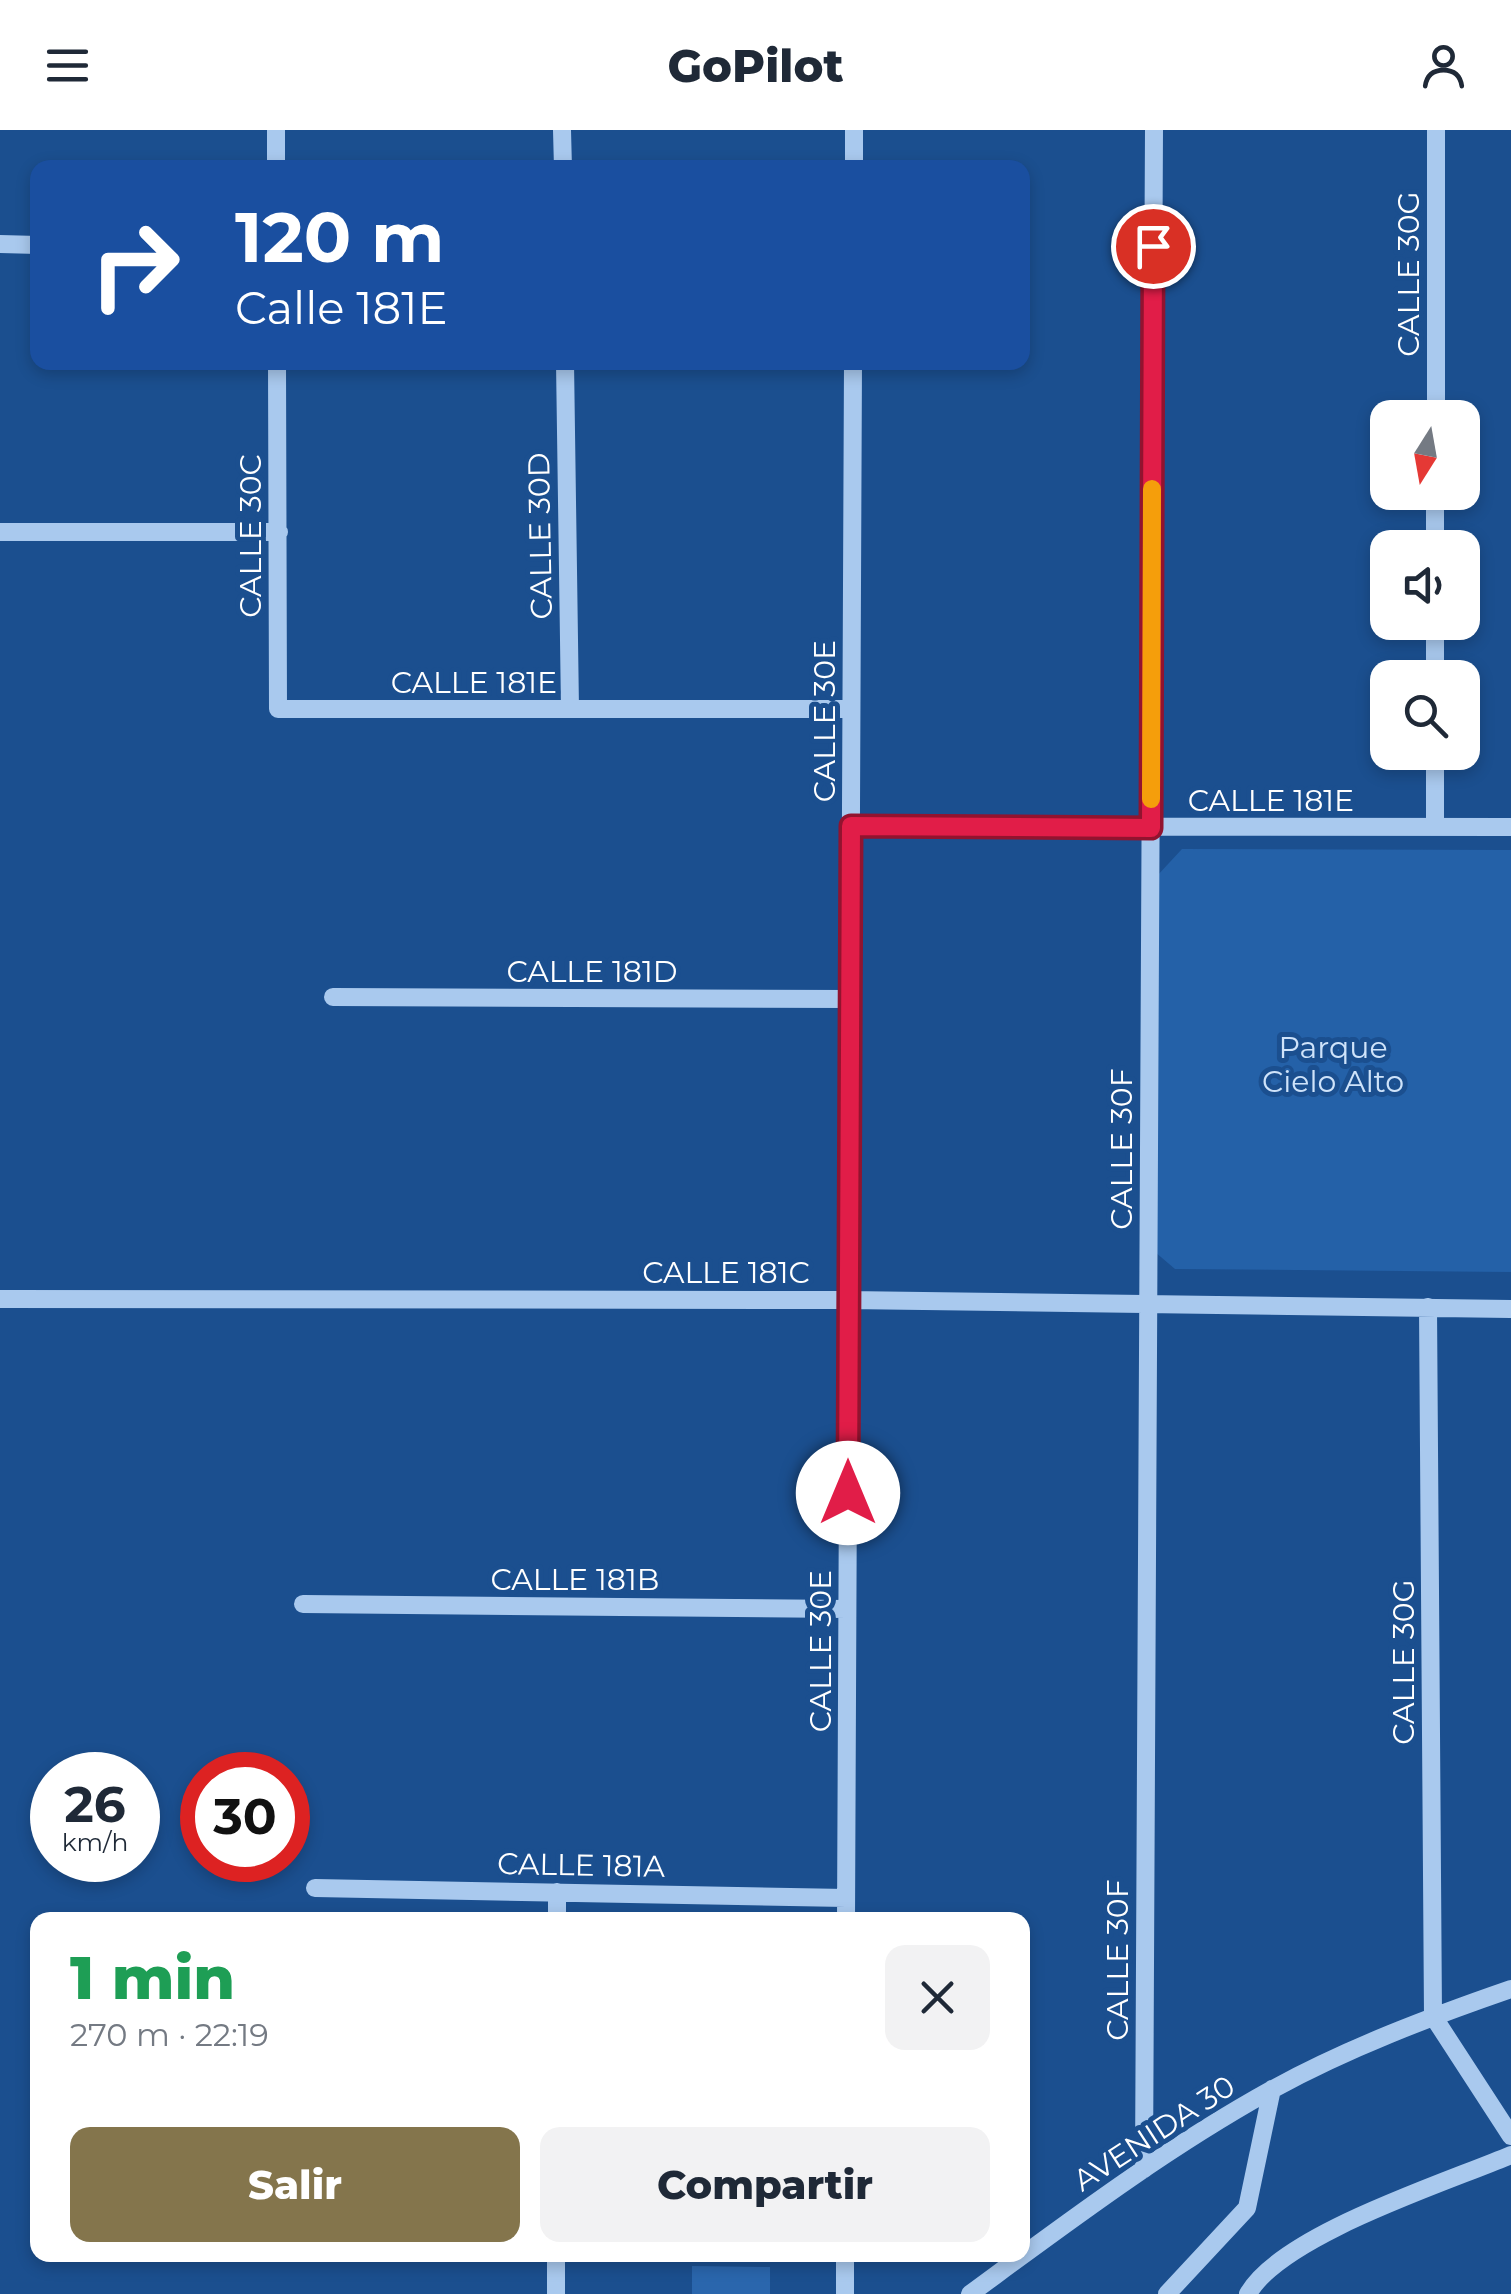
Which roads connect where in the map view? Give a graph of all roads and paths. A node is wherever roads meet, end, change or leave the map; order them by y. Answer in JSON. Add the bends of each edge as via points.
{"nodes":[{"id":1,"x":276,"y":130,"type":"edge"},
{"id":2,"x":562,"y":130,"type":"edge"},
{"id":3,"x":854,"y":130,"type":"edge"},
{"id":4,"x":1154,"y":130,"type":"edge"},
{"id":5,"x":1436,"y":130,"type":"edge"},
{"id":6,"x":276,"y":160,"type":"edge"},
{"id":7,"x":563,"y":160,"type":"edge"},
{"id":8,"x":854,"y":160,"type":"edge"},
{"id":9,"x":0,"y":244,"type":"edge"},
{"id":10,"x":30,"y":245,"type":"edge"},
{"id":11,"x":277,"y":370,"type":"edge"},
{"id":12,"x":565,"y":370,"type":"edge"},
{"id":13,"x":853,"y":370,"type":"edge"},
{"id":14,"x":1436,"y":400,"type":"edge"},
{"id":15,"x":0,"y":532,"type":"edge"},
{"id":16,"x":278,"y":532,"type":"junction"},
{"id":17,"x":278,"y":709,"type":"joint"},
{"id":18,"x":570,"y":709,"type":"junction"},
{"id":19,"x":851,"y":709,"type":"junction"},
{"id":20,"x":1435,"y":770,"type":"edge"},
{"id":21,"x":851,"y":826,"type":"junction"},
{"id":22,"x":1151,"y":828,"type":"junction"},
{"id":23,"x":1434,"y":828,"type":"junction"},
{"id":24,"x":1511,"y":828,"type":"edge"},
{"id":25,"x":332,"y":997,"type":"dead end"},
{"id":26,"x":850,"y":999,"type":"junction"},
{"id":27,"x":0,"y":1299,"type":"edge"},
{"id":28,"x":848,"y":1300,"type":"junction"},
{"id":29,"x":1148,"y":1302,"type":"junction"},
{"id":30,"x":1428,"y":1308,"type":"junction"},
{"id":31,"x":1511,"y":1309,"type":"edge"},
{"id":32,"x":303,"y":1604,"type":"dead end"},
{"id":33,"x":848,"y":1609,"type":"junction"},
{"id":34,"x":315,"y":1888,"type":"dead end"},
{"id":35,"x":556,"y":1892,"type":"junction"},
{"id":36,"x":846,"y":1898,"type":"junction"},
{"id":37,"x":556,"y":1912,"type":"edge"},
{"id":38,"x":846,"y":1912,"type":"edge"},
{"id":39,"x":1511,"y":1989,"type":"edge"},
{"id":40,"x":1433,"y":2016,"type":"junction"},
{"id":41,"x":1272,"y":2089,"type":"junction"},
{"id":42,"x":1511,"y":2136,"type":"edge"},
{"id":43,"x":1511,"y":2154,"type":"edge"},
{"id":44,"x":1144,"y":2169,"type":"junction"},
{"id":45,"x":1030,"y":2251,"type":"edge"},
{"id":46,"x":556,"y":2262,"type":"edge"},
{"id":47,"x":845,"y":2262,"type":"edge"},
{"id":48,"x":1015,"y":2262,"type":"edge"},
{"id":49,"x":556,"y":2294,"type":"edge"},
{"id":50,"x":845,"y":2294,"type":"edge"},
{"id":51,"x":970,"y":2294,"type":"edge"},
{"id":52,"x":1166,"y":2294,"type":"edge"},
{"id":53,"x":1248,"y":2294,"type":"edge"}],
"edges":[{"from":1,"to":6,"type":"street"},
{"from":2,"to":7,"type":"street"},
{"from":3,"to":8,"type":"street"},
{"from":4,"to":22,"type":"street","name":"CALLE 30F"},
{"from":5,"to":14,"type":"street","name":"CALLE 30G"},
{"from":9,"to":10,"type":"street"},
{"from":11,"to":16,"type":"street","name":"CALLE 30C"},
{"from":12,"to":18,"type":"street","name":"CALLE 30D"},
{"from":13,"to":19,"type":"street","name":"CALLE 30E"},
{"from":15,"to":16,"type":"street"},
{"from":16,"to":17,"type":"street","name":"CALLE 30C"},
{"from":17,"to":18,"type":"street","name":"CALLE 181E"},
{"from":18,"to":19,"type":"street","name":"CALLE 181E"},
{"from":19,"to":21,"type":"street","name":"CALLE 30E"},
{"from":20,"to":23,"type":"street"},
{"from":21,"to":22,"type":"street","name":"CALLE 181E"},
{"from":21,"to":26,"type":"street","name":"CALLE 30E"},
{"from":22,"to":23,"type":"street","name":"CALLE 181E"},
{"from":22,"to":29,"type":"street","name":"CALLE 30F"},
{"from":23,"to":24,"type":"street","name":"CALLE 181E"},
{"from":25,"to":26,"type":"street","name":"CALLE 181D"},
{"from":26,"to":28,"type":"street","name":"CALLE 30E"},
{"from":27,"to":28,"type":"street","name":"CALLE 181C"},
{"from":28,"to":29,"type":"street","name":"CALLE 181C"},
{"from":28,"to":33,"type":"street","name":"CALLE 30E"},
{"from":29,"to":30,"type":"street","name":"CALLE 181C"},
{"from":29,"to":44,"type":"street","name":"CALLE 30F"},
{"from":30,"to":31,"type":"street","name":"CALLE 181C"},
{"from":30,"to":40,"type":"street","name":"CALLE 30G"},
{"from":32,"to":33,"type":"street","name":"CALLE 181B"},
{"from":33,"to":36,"type":"street","name":"CALLE 30E"},
{"from":34,"to":35,"type":"street","name":"CALLE 181A"},
{"from":35,"to":36,"type":"street","name":"CALLE 181A"},
{"from":35,"to":37,"type":"street"},
{"from":36,"to":38,"type":"street","name":"CALLE 30E"},
{"from":39,"to":40,"type":"street","name":"AVENIDA 30"},
{"from":40,"to":41,"type":"street","name":"AVENIDA 30"},
{"from":40,"to":42,"type":"street"},
{"from":41,"to":44,"type":"street","name":"AVENIDA 30"},
{"from":41,"to":52,"type":"street","name":"AVENIDA 30","via":[[1247,2208]]},
{"from":43,"to":53,"type":"street","via":[[1295,2247],[1258,2275]]},
{"from":44,"to":45,"type":"street","name":"AVENIDA 30"},
{"from":46,"to":49,"type":"street"},
{"from":47,"to":50,"type":"street"},
{"from":48,"to":51,"type":"street","name":"AVENIDA 30"}]}
